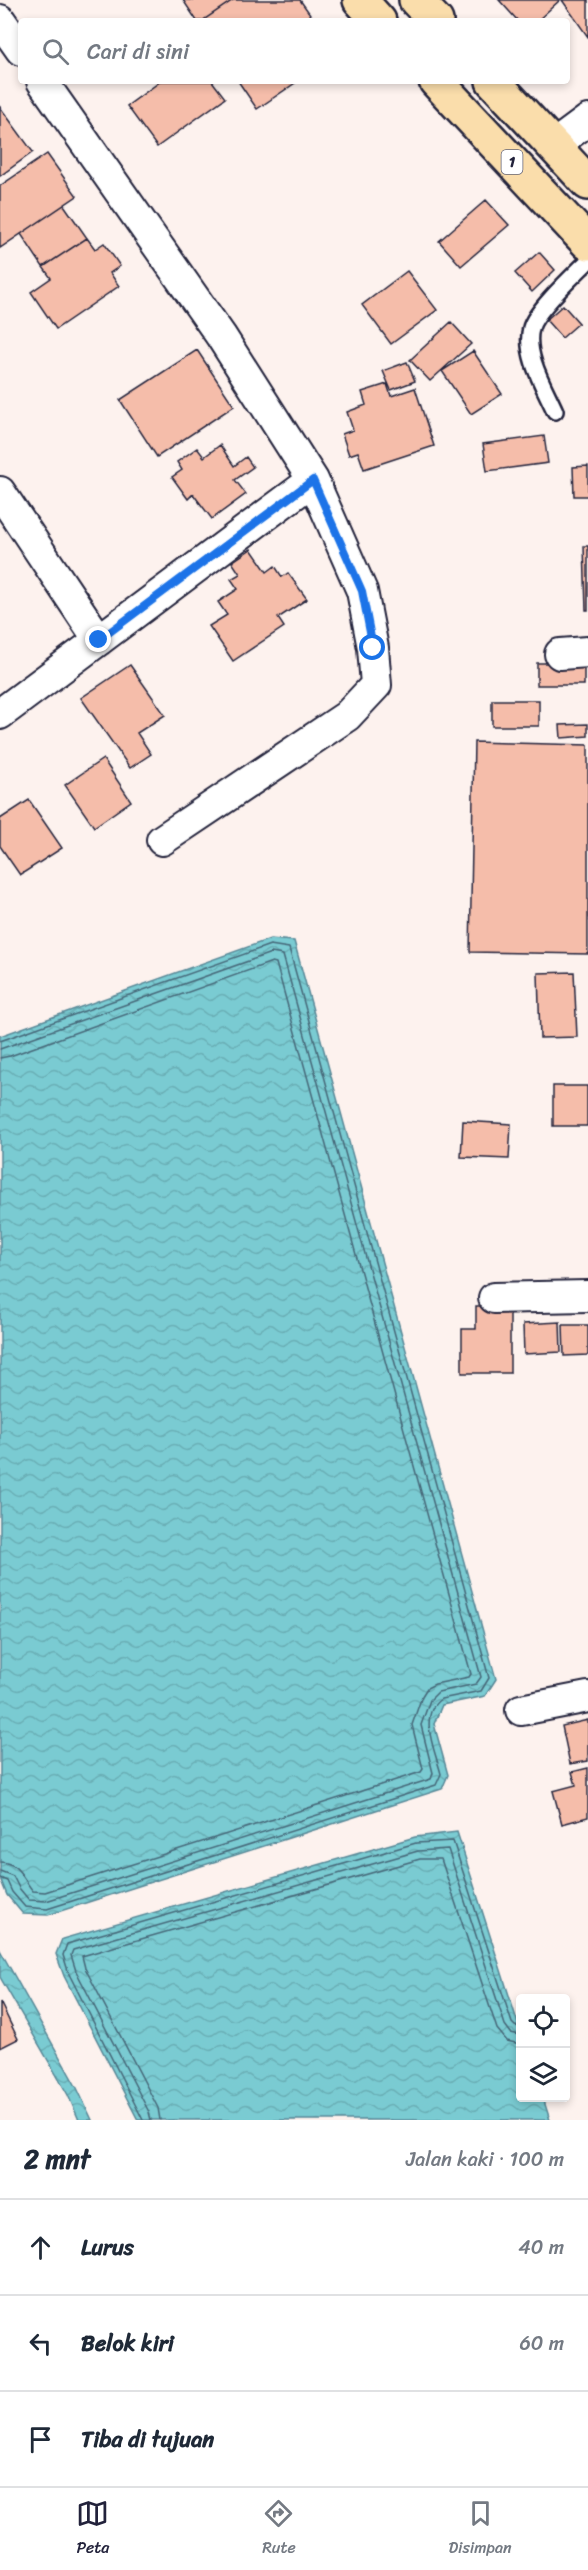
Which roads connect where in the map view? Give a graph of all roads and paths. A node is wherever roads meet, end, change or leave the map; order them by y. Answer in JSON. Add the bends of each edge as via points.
{"nodes":[{"id":1,"x":360,"y":0,"type":"edge"},
{"id":2,"x":416,"y":0,"type":"edge"},
{"id":3,"x":376,"y":18,"type":"edge"},
{"id":4,"x":433,"y":18,"type":"edge"},
{"id":5,"x":0,"y":20,"type":"edge"},
{"id":6,"x":18,"y":46,"type":"edge"},
{"id":7,"x":44,"y":84,"type":"edge"},
{"id":8,"x":439,"y":84,"type":"edge"},
{"id":9,"x":495,"y":84,"type":"edge"},
{"id":10,"x":588,"y":120,"type":"edge"},
{"id":11,"x":553,"y":146,"type":"junction"},
{"id":12,"x":588,"y":183,"type":"edge"},
{"id":13,"x":588,"y":243,"type":"edge"},
{"id":14,"x":588,"y":261,"type":"edge"},
{"id":15,"x":555,"y":411,"type":"dead end"},
{"id":16,"x":313,"y":480,"type":"junction"},
{"id":17,"x":0,"y":492,"type":"edge"},
{"id":18,"x":99,"y":640,"type":"junction"},
{"id":19,"x":0,"y":714,"type":"edge"},
{"id":20,"x":162,"y":840,"type":"dead end"},
{"id":21,"x":588,"y":1296,"type":"edge"},
{"id":22,"x":494,"y":1298,"type":"dead end"},
{"id":23,"x":588,"y":1697,"type":"edge"},
{"id":24,"x":520,"y":1710,"type":"dead end"}],
"edges":[{"from":1,"to":3,"type":"highway"},
{"from":2,"to":4,"type":"highway"},
{"from":5,"to":6,"type":"street"},
{"from":7,"to":16,"type":"street","via":[[221,336]]},
{"from":8,"to":13,"type":"highway","number":"1"},
{"from":9,"to":11,"type":"highway","number":"1"},
{"from":10,"to":11,"type":"street"},
{"from":11,"to":12,"type":"highway","number":"1"},
{"from":14,"to":15,"type":"lane","via":[[531,326],[534,364]]},
{"from":16,"to":18,"type":"street"},
{"from":16,"to":20,"type":"street","via":[[362,591],[376,685],[346,716]]},
{"from":17,"to":18,"type":"street"},
{"from":18,"to":19,"type":"street"},
{"from":21,"to":22,"type":"street"},
{"from":23,"to":24,"type":"street"}]}
